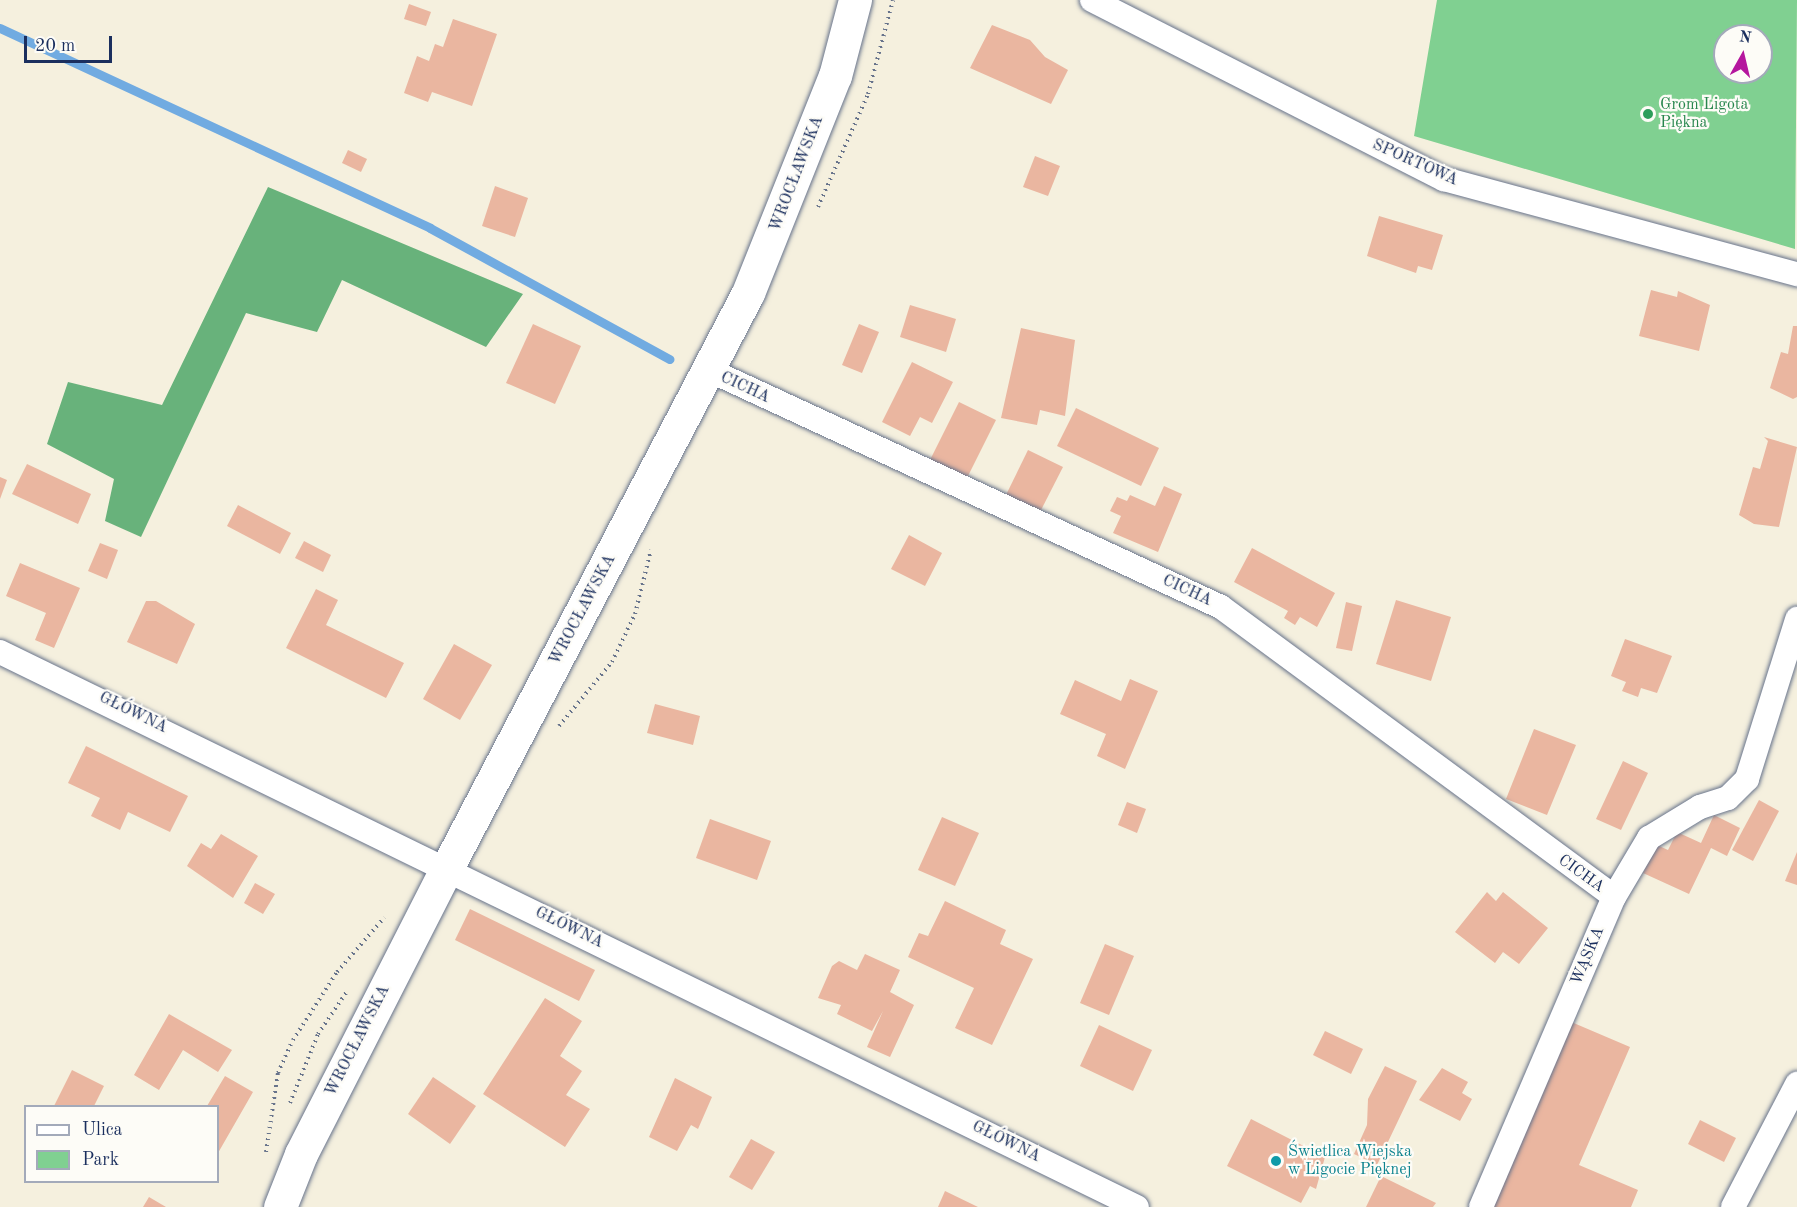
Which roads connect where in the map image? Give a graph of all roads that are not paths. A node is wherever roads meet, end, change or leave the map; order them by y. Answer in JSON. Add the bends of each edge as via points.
{"nodes":[{"id":1,"x":855,"y":0,"type":"edge"},
{"id":2,"x":1092,"y":0,"type":"edge"},
{"id":3,"x":1797,"y":274,"type":"edge"},
{"id":4,"x":709,"y":370,"type":"junction"},
{"id":5,"x":1797,"y":619,"type":"edge"},
{"id":6,"x":0,"y":652,"type":"edge"},
{"id":7,"x":447,"y":868,"type":"junction"},
{"id":8,"x":1614,"y":897,"type":"junction"},
{"id":9,"x":1797,"y":1084,"type":"edge"},
{"id":10,"x":280,"y":1207,"type":"edge"},
{"id":11,"x":1137,"y":1207,"type":"edge"},
{"id":12,"x":1481,"y":1207,"type":"edge"},
{"id":13,"x":1733,"y":1207,"type":"edge"}],
"edges":[{"from":1,"to":4,"type":"main road","name":"WROCŁAWSKA","via":[[835,76],[800,170]]},
{"from":2,"to":3,"type":"street","name":"SPORTOWA","via":[[1444,179]]},
{"from":4,"to":7,"type":"main road","name":"WROCŁAWSKA"},
{"from":4,"to":8,"type":"street","name":"CICHA","via":[[1221,607]]},
{"from":5,"to":8,"type":"street","name":"WĄSKA","via":[[1747,779],[1728,798],[1700,807],[1649,838]]},
{"from":6,"to":7,"type":"street","name":"GŁÓWNA"},
{"from":7,"to":10,"type":"main road","name":"WROCŁAWSKA","via":[[301,1154]]},
{"from":7,"to":11,"type":"street","name":"GŁÓWNA"},
{"from":8,"to":12,"type":"street","name":"WĄSKA"},
{"from":9,"to":13,"type":"street"}]}
